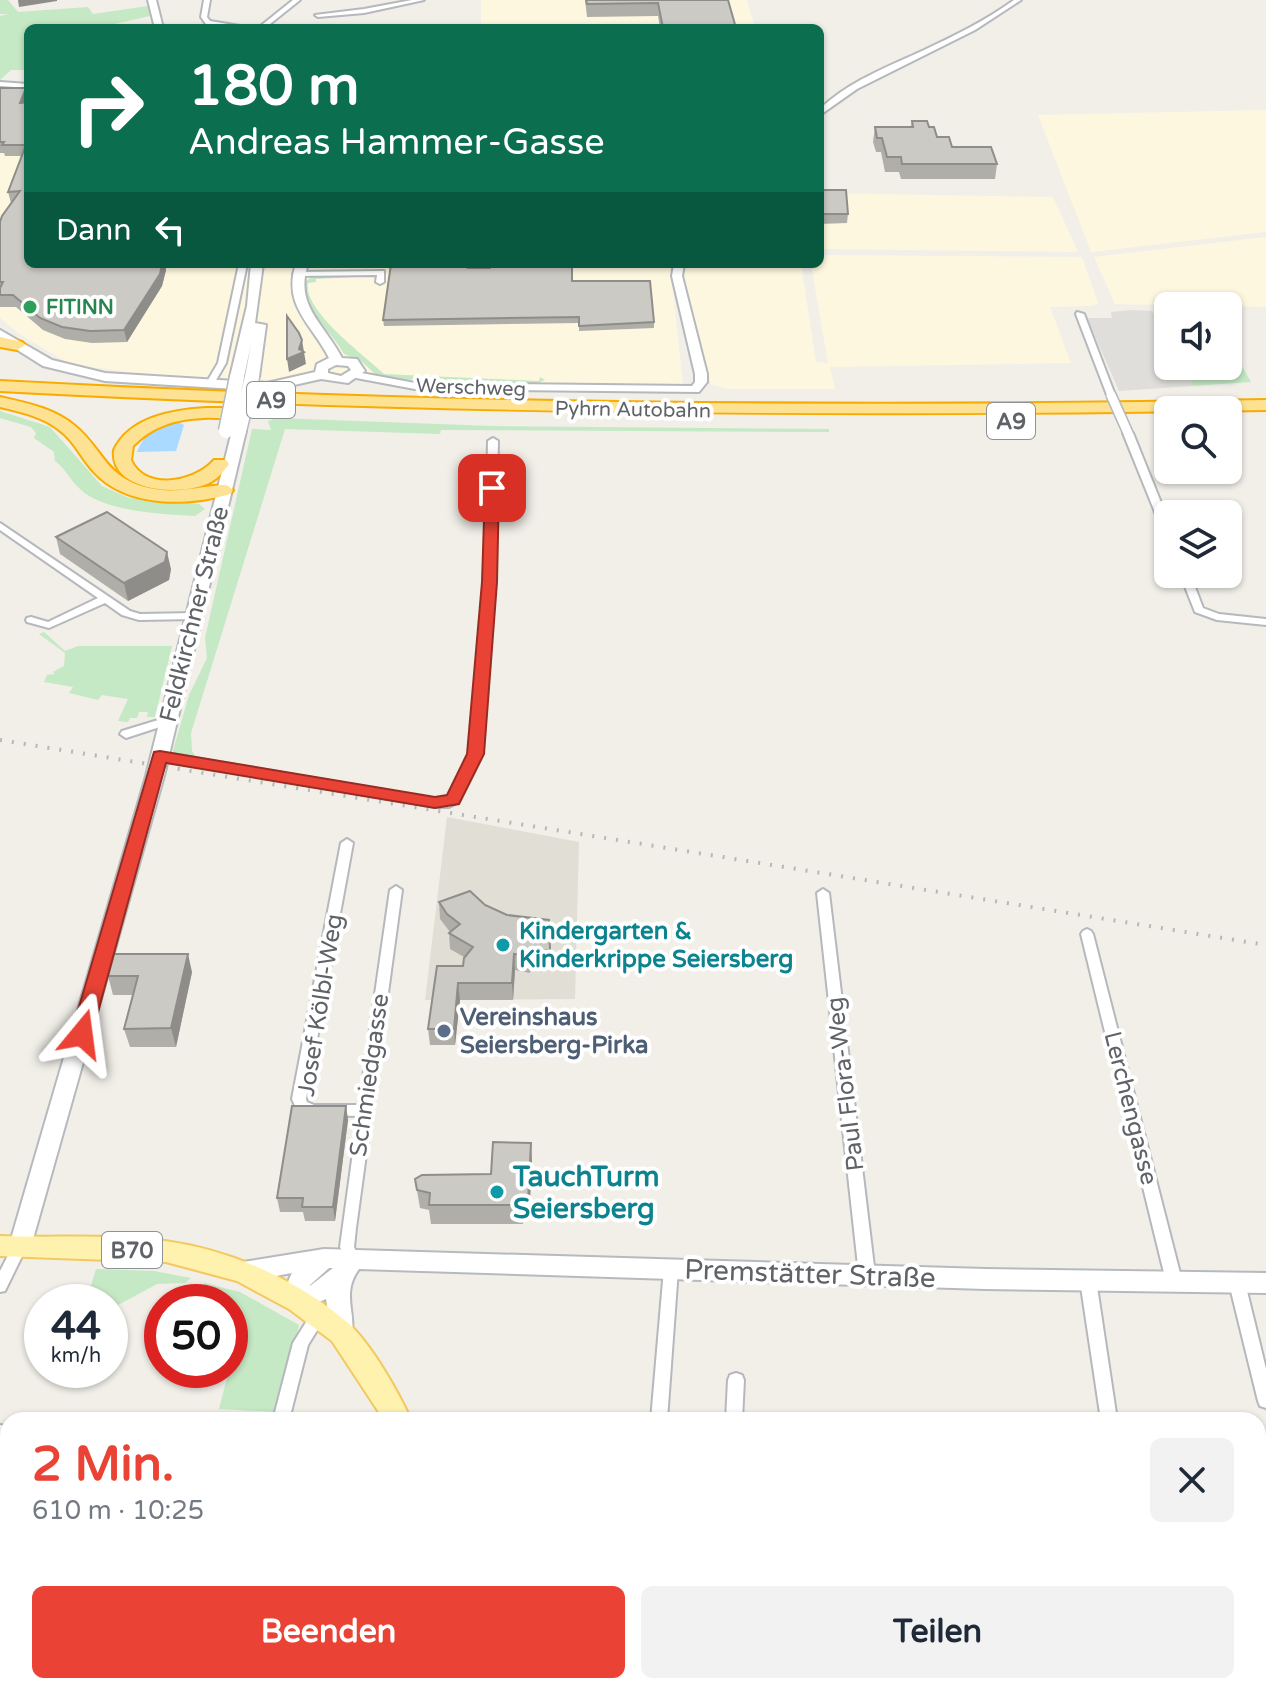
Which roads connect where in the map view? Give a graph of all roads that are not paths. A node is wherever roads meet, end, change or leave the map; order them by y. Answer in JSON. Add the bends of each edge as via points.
{"nodes":[{"id":1,"x":152,"y":0,"type":"edge"},
{"id":2,"x":207,"y":0,"type":"edge"},
{"id":3,"x":297,"y":0,"type":"edge"},
{"id":4,"x":421,"y":0,"type":"edge"},
{"id":5,"x":1018,"y":0,"type":"edge"},
{"id":6,"x":318,"y":15,"type":"dead end"},
{"id":7,"x":158,"y":24,"type":"edge"},
{"id":8,"x":216,"y":24,"type":"edge"},
{"id":9,"x":266,"y":24,"type":"edge"},
{"id":10,"x":0,"y":84,"type":"edge"},
{"id":11,"x":24,"y":86,"type":"edge"},
{"id":12,"x":824,"y":109,"type":"edge"},
{"id":13,"x":242,"y":268,"type":"edge"},
{"id":14,"x":257,"y":268,"type":"edge"},
{"id":15,"x":267,"y":268,"type":"edge"},
{"id":16,"x":678,"y":268,"type":"edge"},
{"id":17,"x":300,"y":269,"type":"edge"},
{"id":18,"x":380,"y":282,"type":"dead end"},
{"id":19,"x":1080,"y":314,"type":"dead end"},
{"id":20,"x":0,"y":334,"type":"edge"},
{"id":21,"x":0,"y":342,"type":"edge"},
{"id":22,"x":17,"y":345,"type":"junction"},
{"id":23,"x":337,"y":361,"type":"junction"},
{"id":24,"x":321,"y":375,"type":"junction"},
{"id":25,"x":356,"y":375,"type":"junction"},
{"id":26,"x":209,"y":385,"type":"junction"},
{"id":27,"x":0,"y":386,"type":"edge"},
{"id":28,"x":0,"y":395,"type":"edge"},
{"id":29,"x":1266,"y":396,"type":"edge"},
{"id":30,"x":0,"y":402,"type":"edge"},
{"id":31,"x":1266,"y":405,"type":"edge"},
{"id":32,"x":1128,"y":408,"type":"junction"},
{"id":33,"x":266,"y":409,"type":"junction"},
{"id":34,"x":1266,"y":415,"type":"edge"},
{"id":35,"x":1242,"y":416,"type":"edge"},
{"id":36,"x":1154,"y":419,"type":"edge"},
{"id":37,"x":233,"y":431,"type":"junction"},
{"id":38,"x":493,"y":441,"type":"dead end"},
{"id":39,"x":220,"y":464,"type":"junction"},
{"id":40,"x":185,"y":485,"type":"junction"},
{"id":41,"x":222,"y":498,"type":"junction"},
{"id":42,"x":1155,"y":500,"type":"edge"},
{"id":43,"x":0,"y":526,"type":"edge"},
{"id":44,"x":1190,"y":588,"type":"edge"},
{"id":45,"x":105,"y":599,"type":"junction"},
{"id":46,"x":195,"y":616,"type":"junction"},
{"id":47,"x":31,"y":620,"type":"dead end"},
{"id":48,"x":1266,"y":622,"type":"edge"},
{"id":49,"x":168,"y":721,"type":"junction"},
{"id":50,"x":126,"y":734,"type":"dead end"},
{"id":51,"x":160,"y":756,"type":"junction"},
{"id":52,"x":347,"y":843,"type":"dead end"},
{"id":53,"x":396,"y":890,"type":"dead end"},
{"id":54,"x":823,"y":893,"type":"dead end"},
{"id":55,"x":1087,"y":934,"type":"dead end"},
{"id":56,"x":363,"y":1111,"type":"junction"},
{"id":57,"x":10,"y":1246,"type":"edge"},
{"id":58,"x":324,"y":1258,"type":"junction"},
{"id":59,"x":347,"y":1268,"type":"junction"},
{"id":60,"x":671,"y":1269,"type":"junction"},
{"id":61,"x":243,"y":1272,"type":"junction"},
{"id":62,"x":867,"y":1275,"type":"junction"},
{"id":63,"x":1088,"y":1280,"type":"junction"},
{"id":64,"x":1174,"y":1281,"type":"junction"},
{"id":65,"x":1237,"y":1283,"type":"junction"},
{"id":66,"x":1266,"y":1283,"type":"edge"},
{"id":67,"x":0,"y":1286,"type":"edge"},
{"id":68,"x":308,"y":1309,"type":"junction"},
{"id":69,"x":341,"y":1333,"type":"junction"},
{"id":70,"x":736,"y":1380,"type":"dead end"},
{"id":71,"x":1266,"y":1401,"type":"edge"},
{"id":72,"x":283,"y":1412,"type":"edge"},
{"id":73,"x":393,"y":1412,"type":"edge"},
{"id":74,"x":660,"y":1412,"type":"edge"},
{"id":75,"x":734,"y":1412,"type":"edge"},
{"id":76,"x":1108,"y":1412,"type":"edge"}],
"edges":[{"from":1,"to":7,"type":"street"},
{"from":2,"to":8,"type":"street","via":[[204,17]]},
{"from":3,"to":9,"type":"street"},
{"from":4,"to":6,"type":"street"},
{"from":5,"to":12,"type":"street"},
{"from":10,"to":11,"type":"street"},
{"from":13,"to":26,"type":"street","via":[[222,363]]},
{"from":14,"to":37,"type":"main road","name":"Feldkirchner Straße","bridge":true},
{"from":15,"to":37,"type":"main road","name":"Feldkirchner Straße","bridge":true,"via":[[252,377]]},
{"from":16,"to":25,"type":"street","name":"Werschweg","via":[[701,374],[695,390],[415,386]]},
{"from":17,"to":18,"type":"street","via":[[381,273]]},
{"from":17,"to":23,"type":"main road","via":[[298,301]]},
{"from":19,"to":42,"type":"street","bridge":true},
{"from":20,"to":22,"type":"main road"},
{"from":21,"to":22,"type":"highway"},
{"from":22,"to":26,"type":"main road","via":[[48,363],[87,374]]},
{"from":23,"to":24,"type":"main road","via":[[322,367]]},
{"from":23,"to":25,"type":"main road","via":[[356,364]]},
{"from":24,"to":25,"type":"main road","via":[[336,380]]},
{"from":24,"to":26,"type":"main road","via":[[280,386]]},
{"from":27,"to":32,"type":"highway","name":"Pyhrn Autobahn","number":"A9","via":[[542,408]]},
{"from":28,"to":33,"type":"highway","name":"Pyhrn Autobahn","number":"A9"},
{"from":29,"to":32,"type":"highway"},
{"from":30,"to":41,"type":"highway","via":[[62,424],[100,469],[123,485]]},
{"from":31,"to":32,"type":"highway","name":"Pyhrn Autobahn","number":"A9"},
{"from":33,"to":36,"type":"highway","name":"Pyhrn Autobahn","number":"A9","via":[[648,420]]},
{"from":33,"to":40,"type":"highway","via":[[165,419],[138,431],[124,445],[122,462],[140,477]]},
{"from":34,"to":35,"type":"highway"},
{"from":37,"to":39,"type":"main road","name":"Feldkirchner Straße"},
{"from":37,"to":41,"type":"main road","name":"Feldkirchner Straße","via":[[230,478]]},
{"from":38,"to":51,"type":"street","via":[[490,582],[475,754],[453,800],[435,803]]},
{"from":39,"to":40,"type":"highway","via":[[203,479]]},
{"from":39,"to":41,"type":"main road","name":"Feldkirchner Straße"},
{"from":40,"to":41,"type":"highway","via":[[212,485]]},
{"from":41,"to":46,"type":"main road","name":"Feldkirchner Straße"},
{"from":43,"to":45,"type":"street"},
{"from":44,"to":48,"type":"street","via":[[1199,610]]},
{"from":45,"to":46,"type":"street","via":[[139,617]]},
{"from":45,"to":47,"type":"street","via":[[49,625]]},
{"from":46,"to":49,"type":"main road","name":"Feldkirchner Straße"},
{"from":49,"to":50,"type":"street"},
{"from":49,"to":51,"type":"main road","name":"Feldkirchner Straße"},
{"from":51,"to":57,"type":"main road","name":"Feldkirchner Straße"},
{"from":52,"to":56,"type":"street","name":"Josef Kölbl-Weg","via":[[299,1099],[313,1110]]},
{"from":53,"to":56,"type":"street","name":"Schmiedgasse"},
{"from":54,"to":62,"type":"street","name":"Paul Flora-Weg"},
{"from":55,"to":64,"type":"street","name":"Lerchengasse"},
{"from":56,"to":59,"type":"street","name":"Schmiedgasse"},
{"from":57,"to":61,"type":"main road","number":"B70","via":[[166,1252]]},
{"from":57,"to":67,"type":"street"},
{"from":58,"to":59,"type":"main road","name":"Premstätter Straße"},
{"from":58,"to":61,"type":"main road","name":"Premstätter Straße"},
{"from":58,"to":68,"type":"main road","via":[[299,1281]]},
{"from":59,"to":60,"type":"main road","name":"Premstätter Straße"},
{"from":59,"to":68,"type":"main road"},
{"from":59,"to":69,"type":"main road","via":[[337,1303]]},
{"from":60,"to":62,"type":"main road","name":"Premstätter Straße"},
{"from":60,"to":74,"type":"street"},
{"from":61,"to":68,"type":"main road","number":"B70"},
{"from":62,"to":63,"type":"main road","name":"Premstätter Straße"},
{"from":63,"to":64,"type":"main road","name":"Premstätter Straße"},
{"from":63,"to":76,"type":"street"},
{"from":64,"to":65,"type":"main road","name":"Premstätter Straße"},
{"from":65,"to":66,"type":"main road","name":"Premstätter Straße"},
{"from":65,"to":71,"type":"street"},
{"from":68,"to":69,"type":"main road","number":"B70"},
{"from":68,"to":72,"type":"street"},
{"from":69,"to":73,"type":"main road","number":"B70"},
{"from":70,"to":75,"type":"street"}]}
